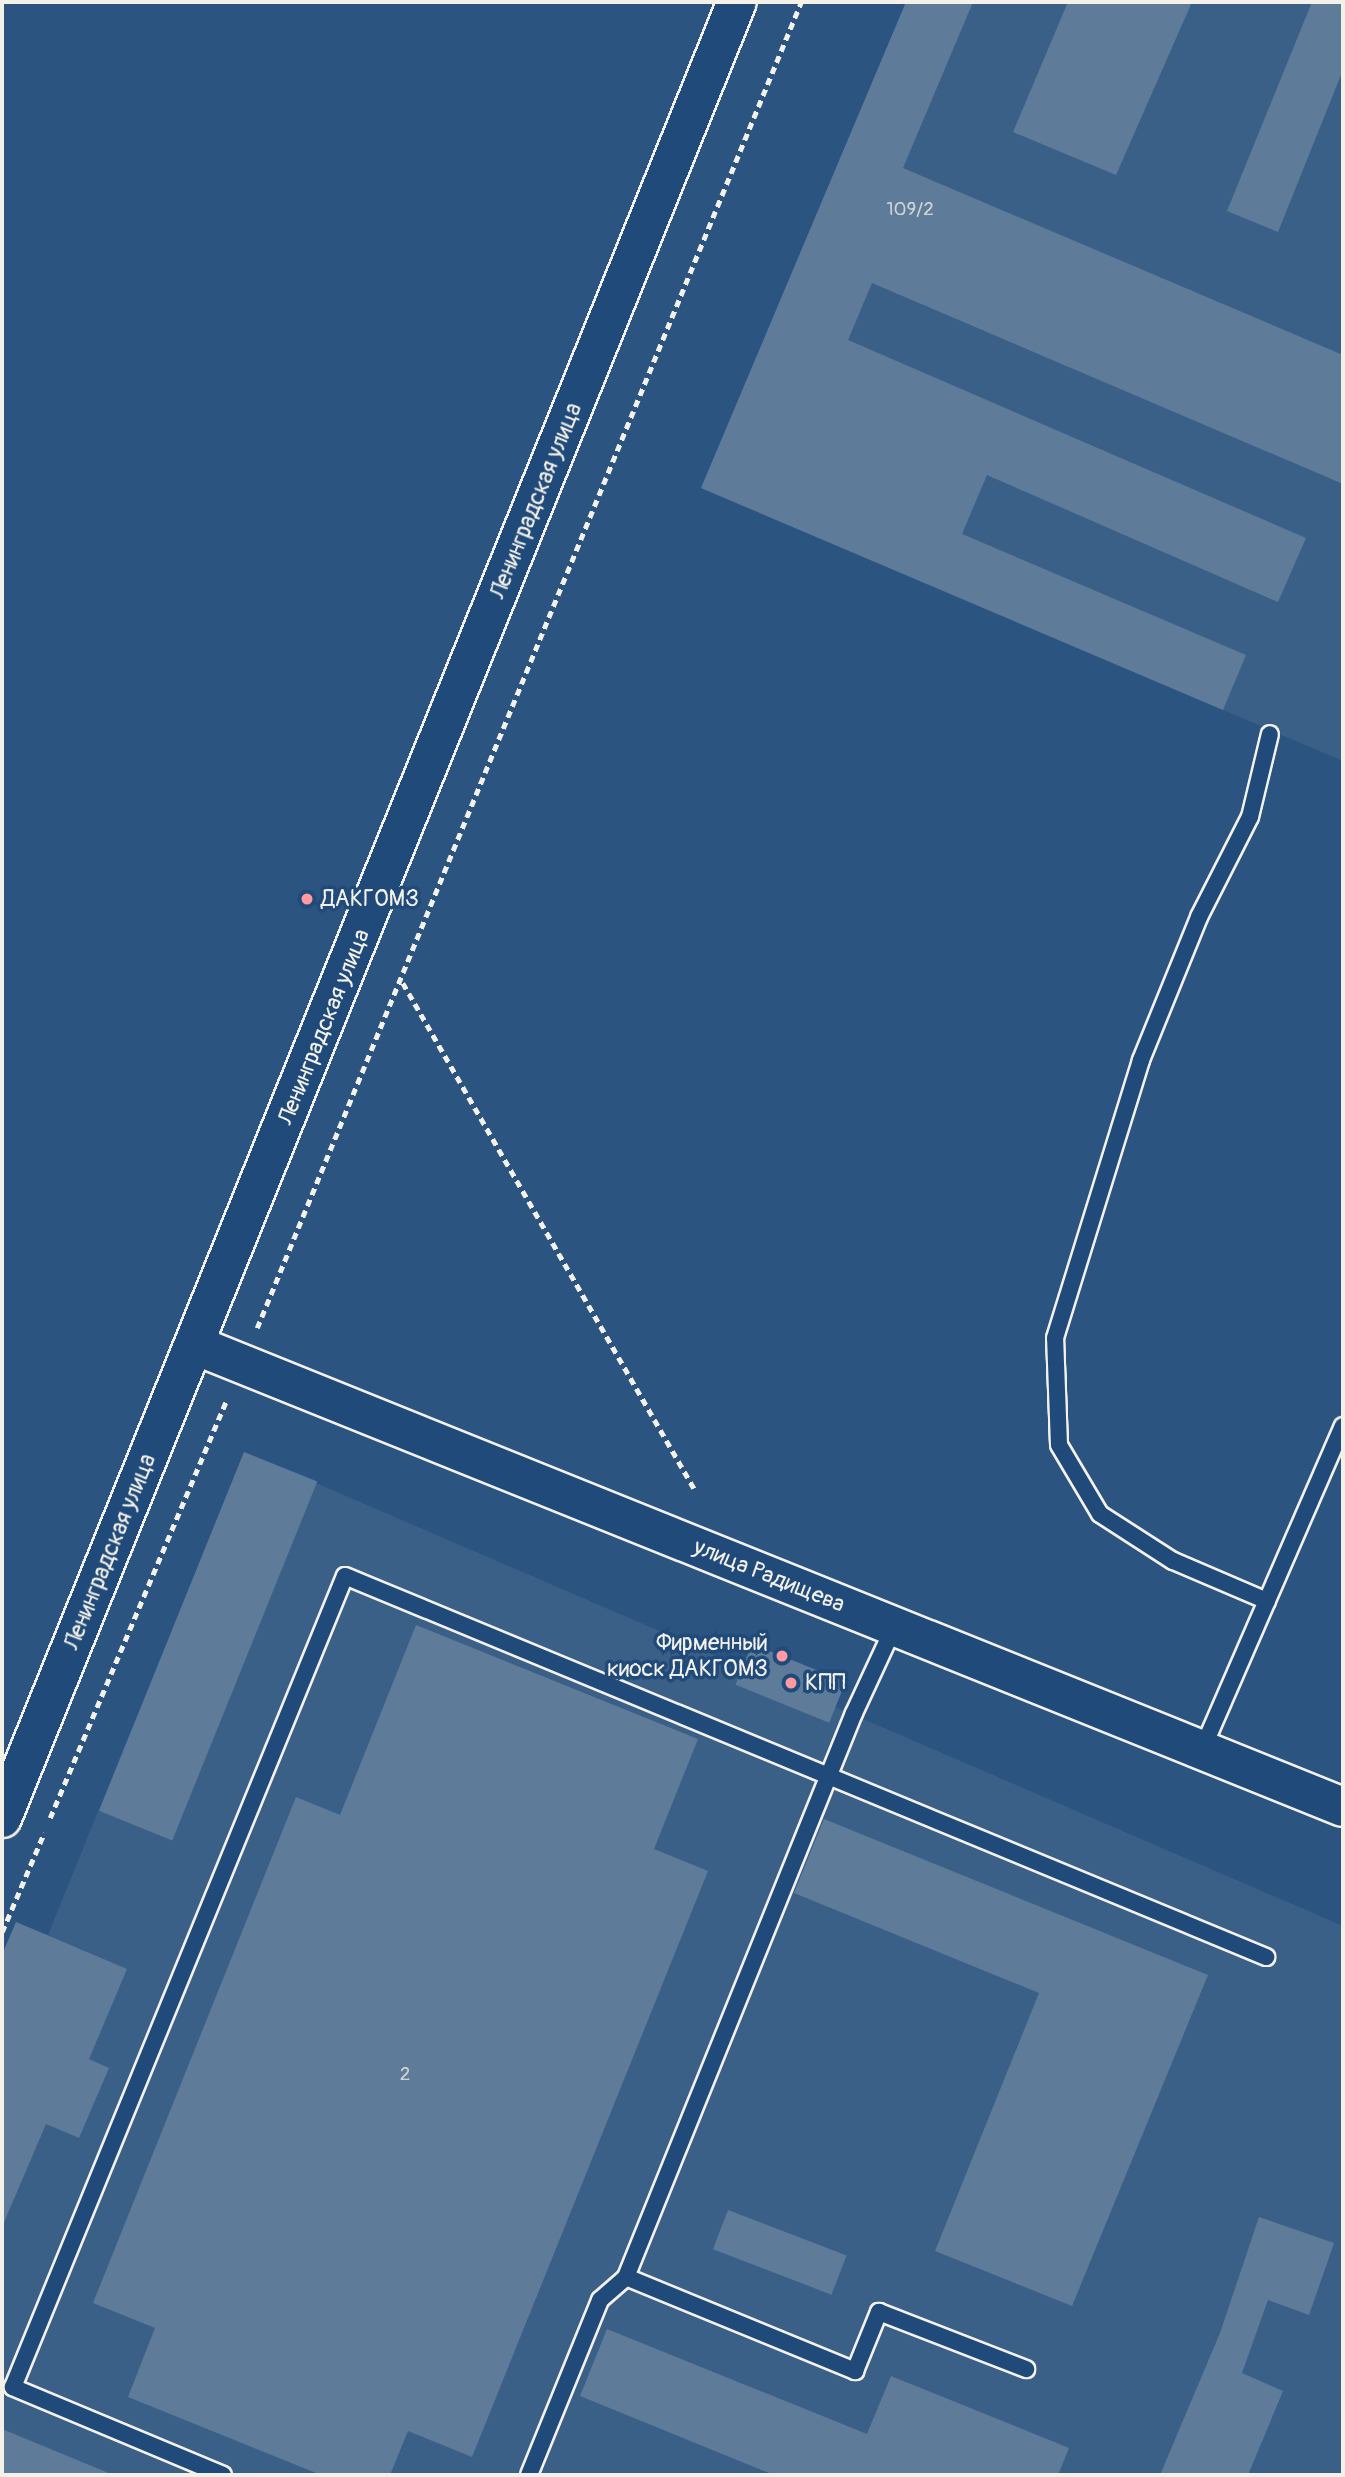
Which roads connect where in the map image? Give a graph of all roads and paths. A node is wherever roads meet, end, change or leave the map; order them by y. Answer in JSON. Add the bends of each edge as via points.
{"nodes":[{"id":1,"x":737,"y":2,"type":"edge"},
{"id":2,"x":801,"y":2,"type":"edge"},
{"id":3,"x":1270,"y":734,"type":"dead end"},
{"id":4,"x":402,"y":983,"type":"junction"},
{"id":5,"x":195,"y":1345,"type":"junction"},
{"id":6,"x":242,"y":1364,"type":"junction"},
{"id":7,"x":1343,"y":1426,"type":"edge"},
{"id":8,"x":695,"y":1490,"type":"dead end"},
{"id":9,"x":1267,"y":1601,"type":"junction"},
{"id":10,"x":894,"y":1627,"type":"junction"},
{"id":11,"x":1202,"y":1750,"type":"junction"},
{"id":12,"x":829,"y":1773,"type":"junction"},
{"id":13,"x":1343,"y":1807,"type":"edge"},
{"id":14,"x":2,"y":1818,"type":"edge"},
{"id":15,"x":2,"y":1932,"type":"edge"},
{"id":16,"x":1266,"y":1957,"type":"dead end"},
{"id":17,"x":626,"y":2277,"type":"junction"},
{"id":18,"x":1026,"y":2369,"type":"dead end"},
{"id":19,"x":223,"y":2475,"type":"edge"},
{"id":20,"x":529,"y":2475,"type":"edge"}],
"edges":[{"from":1,"to":5,"type":"main road","name":"Ленинградская улица"},
{"from":2,"to":4,"type":"path"},
{"from":3,"to":9,"type":"lane","via":[[1250,817],[1199,917],[1141,1060],[1055,1338],[1059,1445],[1100,1514],[1173,1561]]},
{"from":4,"to":6,"type":"path"},
{"from":4,"to":8,"type":"path"},
{"from":5,"to":6,"type":"main road","name":"улица Радищева"},
{"from":5,"to":14,"type":"main road","name":"Ленинградская улица"},
{"from":6,"to":10,"type":"main road","name":"улица Радищева"},
{"from":6,"to":15,"type":"path"},
{"from":7,"to":9,"type":"lane"},
{"from":9,"to":11,"type":"lane"},
{"from":10,"to":11,"type":"main road","name":"улица Радищева"},
{"from":10,"to":12,"type":"lane"},
{"from":11,"to":13,"type":"main road","name":"улица Радищева"},
{"from":12,"to":16,"type":"lane"},
{"from":12,"to":17,"type":"lane"},
{"from":12,"to":19,"type":"lane","via":[[345,1576],[13,2387]]},
{"from":17,"to":18,"type":"lane","via":[[855,2371],[879,2312]]},
{"from":17,"to":20,"type":"lane","via":[[600,2300]]}]}
